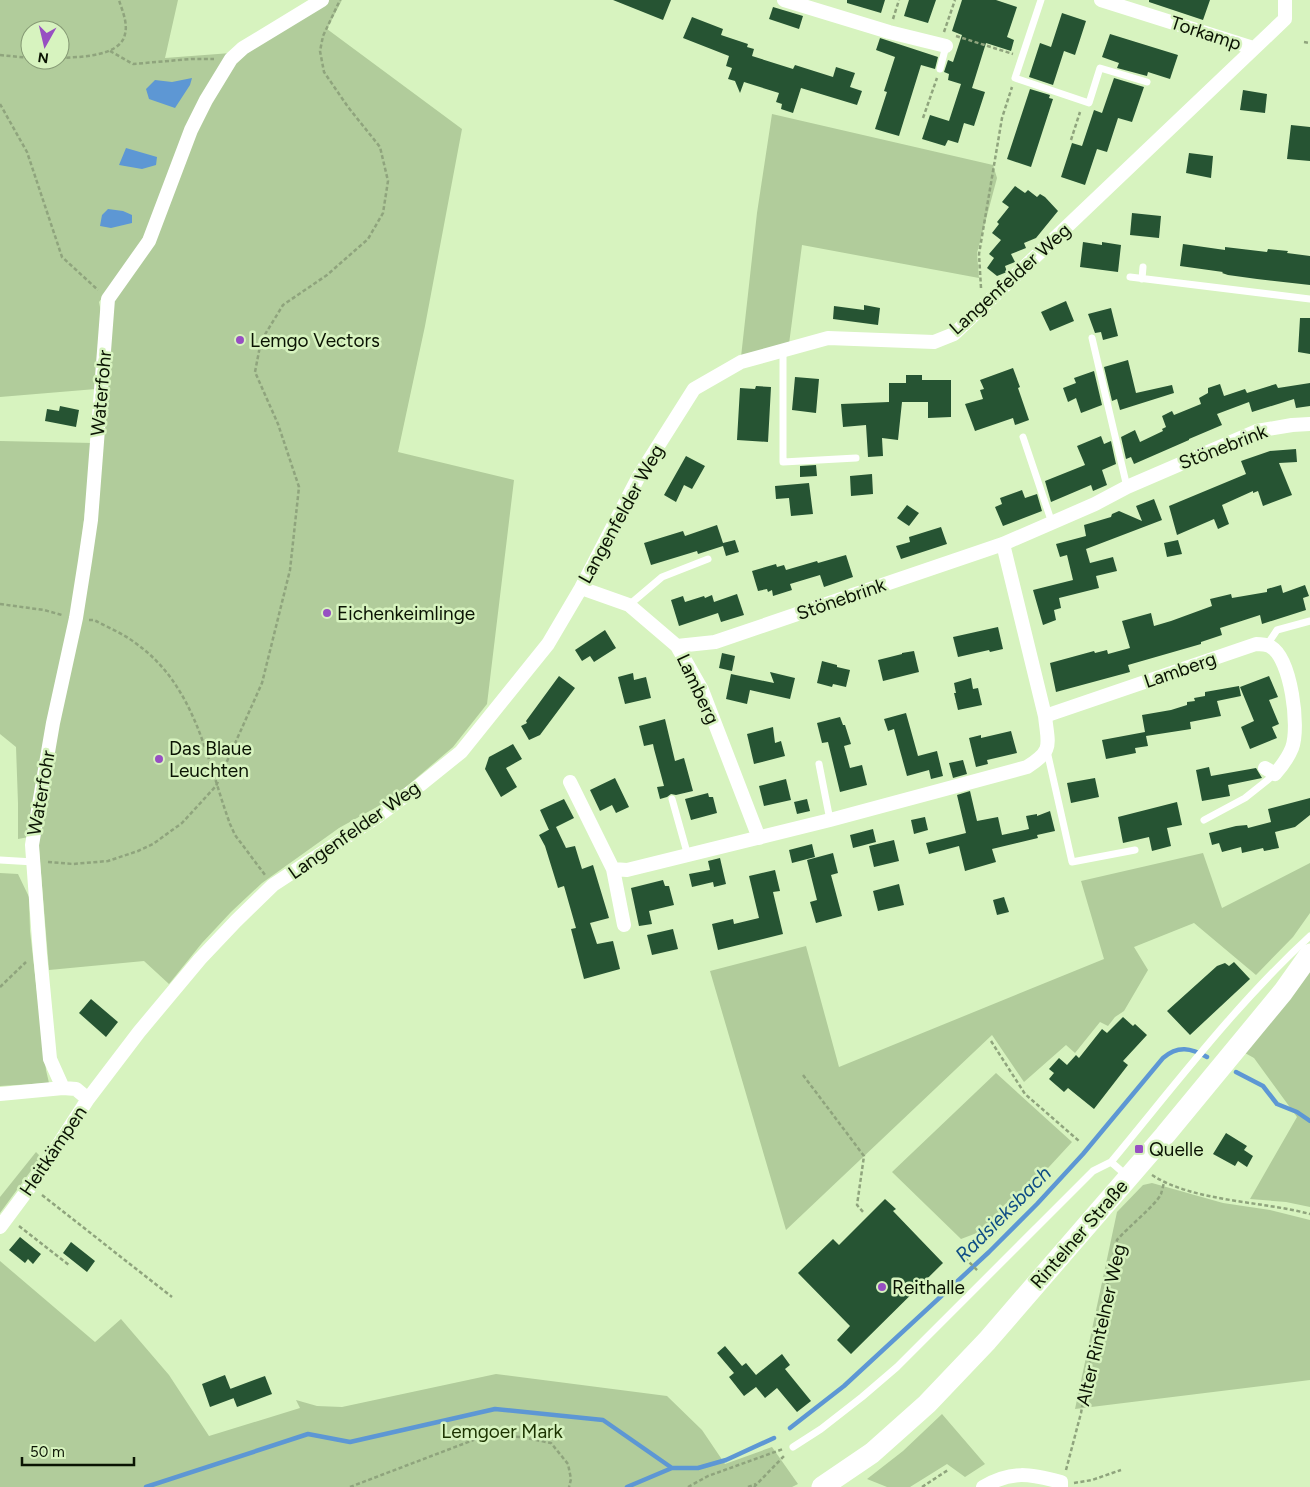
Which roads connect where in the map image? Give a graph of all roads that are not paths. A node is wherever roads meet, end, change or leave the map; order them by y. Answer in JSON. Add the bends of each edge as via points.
{"nodes":[{"id":1,"x":322,"y":0,"type":"edge"},
{"id":2,"x":784,"y":0,"type":"edge"},
{"id":3,"x":1041,"y":0,"type":"edge"},
{"id":4,"x":1101,"y":0,"type":"edge"},
{"id":5,"x":1285,"y":0,"type":"edge"},
{"id":6,"x":946,"y":46,"type":"joint"},
{"id":7,"x":1254,"y":48,"type":"junction"},
{"id":8,"x":940,"y":69,"type":"dead end"},
{"id":9,"x":1147,"y":82,"type":"dead end"},
{"id":10,"x":1143,"y":267,"type":"dead end"},
{"id":11,"x":1130,"y":277,"type":"dead end"},
{"id":12,"x":1142,"y":279,"type":"junction"},
{"id":13,"x":1310,"y":299,"type":"edge"},
{"id":14,"x":1092,"y":338,"type":"dead end"},
{"id":15,"x":783,"y":350,"type":"junction"},
{"id":16,"x":1310,"y":424,"type":"edge"},
{"id":17,"x":1023,"y":437,"type":"dead end"},
{"id":18,"x":856,"y":458,"type":"dead end"},
{"id":19,"x":1127,"y":487,"type":"junction"},
{"id":20,"x":1052,"y":523,"type":"junction"},
{"id":21,"x":1003,"y":544,"type":"junction"},
{"id":22,"x":708,"y":559,"type":"dead end"},
{"id":23,"x":581,"y":588,"type":"junction"},
{"id":24,"x":629,"y":605,"type":"junction"},
{"id":25,"x":1310,"y":621,"type":"edge"},
{"id":26,"x":1267,"y":644,"type":"junction"},
{"id":27,"x":677,"y":646,"type":"junction"},
{"id":28,"x":1045,"y":716,"type":"junction"},
{"id":29,"x":1047,"y":751,"type":"junction"},
{"id":30,"x":819,"y":764,"type":"dead end"},
{"id":31,"x":1270,"y":771,"type":"joint"},
{"id":32,"x":570,"y":782,"type":"dead end"},
{"id":33,"x":672,"y":799,"type":"dead end"},
{"id":34,"x":830,"y":820,"type":"junction"},
{"id":35,"x":1204,"y":820,"type":"dead end"},
{"id":36,"x":759,"y":838,"type":"junction"},
{"id":37,"x":1135,"y":850,"type":"dead end"},
{"id":38,"x":688,"y":856,"type":"junction"},
{"id":39,"x":0,"y":860,"type":"edge"},
{"id":40,"x":34,"y":862,"type":"junction"},
{"id":41,"x":613,"y":869,"type":"junction"},
{"id":42,"x":624,"y":925,"type":"dead end"},
{"id":43,"x":1310,"y":936,"type":"edge"},
{"id":44,"x":1310,"y":954,"type":"edge"},
{"id":45,"x":63,"y":1088,"type":"junction"},
{"id":46,"x":0,"y":1094,"type":"edge"},
{"id":47,"x":88,"y":1099,"type":"junction"},
{"id":48,"x":1111,"y":1162,"type":"junction"},
{"id":49,"x":1134,"y":1172,"type":"junction"},
{"id":50,"x":4,"y":1222,"type":"edge"},
{"id":51,"x":793,"y":1447,"type":"road end"},
{"id":52,"x":1061,"y":1484,"type":"edge"},
{"id":53,"x":822,"y":1487,"type":"edge"},
{"id":54,"x":983,"y":1487,"type":"edge"}],
"edges":[{"from":1,"to":40,"type":"street","name":"Waterfohr","via":[[243,48],[231,59],[191,130],[149,241],[108,299],[91,520],[76,618],[53,723],[32,845]]},
{"from":2,"to":6,"type":"street"},
{"from":3,"to":9,"type":"lane","via":[[1015,78],[1089,103],[1100,68]]},
{"from":4,"to":7,"type":"street","name":"Torkamp"},
{"from":5,"to":7,"type":"street","name":"Langenfelder Weg","via":[[1285,19]]},
{"from":6,"to":8,"type":"lane"},
{"from":7,"to":15,"type":"street","name":"Langenfelder Weg","via":[[954,334],[934,342],[828,338]]},
{"from":10,"to":12,"type":"lane"},
{"from":11,"to":12,"type":"lane"},
{"from":12,"to":13,"type":"lane"},
{"from":14,"to":19,"type":"lane"},
{"from":15,"to":18,"type":"lane","via":[[784,462]]},
{"from":15,"to":23,"type":"street","name":"Langenfelder Weg","via":[[740,362],[694,389],[639,476]]},
{"from":16,"to":19,"type":"street","name":"Stönebrink","via":[[1256,431]]},
{"from":17,"to":20,"type":"lane"},
{"from":19,"to":20,"type":"street","name":"Stönebrink"},
{"from":20,"to":21,"type":"street","name":"Stönebrink"},
{"from":21,"to":27,"type":"street","name":"Stönebrink","via":[[715,642]]},
{"from":21,"to":28,"type":"street"},
{"from":22,"to":24,"type":"lane","via":[[662,577]]},
{"from":23,"to":24,"type":"street","name":"Lamberg"},
{"from":23,"to":47,"type":"street","name":"Langenfelder Weg","via":[[548,644],[461,752],[377,817],[274,885],[200,959]]},
{"from":24,"to":27,"type":"street","name":"Lamberg"},
{"from":25,"to":26,"type":"lane","via":[[1276,630]]},
{"from":26,"to":28,"type":"street","name":"Lamberg","via":[[1256,644]]},
{"from":26,"to":31,"type":"street","via":[[1281,656],[1293,697],[1295,720],[1292,747],[1284,763]]},
{"from":27,"to":36,"type":"street","name":"Lamberg","via":[[702,690]]},
{"from":28,"to":29,"type":"street"},
{"from":29,"to":34,"type":"street","via":[[1027,767]]},
{"from":29,"to":37,"type":"lane","via":[[1072,862]]},
{"from":30,"to":34,"type":"lane"},
{"from":31,"to":35,"type":"lane","via":[[1245,798]]},
{"from":32,"to":41,"type":"street"},
{"from":33,"to":38,"type":"lane"},
{"from":34,"to":36,"type":"street"},
{"from":36,"to":38,"type":"street"},
{"from":38,"to":41,"type":"street","via":[[627,870]]},
{"from":39,"to":40,"type":"lane","name":"Waterfohr"},
{"from":40,"to":45,"type":"street","name":"Waterfohr","via":[[50,1059]]},
{"from":41,"to":42,"type":"street"},
{"from":43,"to":48,"type":"lane","via":[[1264,982]]},
{"from":44,"to":49,"type":"main road","name":"Rintelner Straße","via":[[1278,998]]},
{"from":45,"to":46,"type":"street"},
{"from":45,"to":47,"type":"street","via":[[76,1089]]},
{"from":47,"to":50,"type":"street","name":"Heitkämpen","via":[[32,1186]]},
{"from":48,"to":49,"type":"lane"},
{"from":48,"to":51,"type":"lane","via":[[1093,1171],[897,1367],[821,1429]]},
{"from":49,"to":53,"type":"main road","name":"Rintelner Straße","via":[[987,1341],[927,1404],[872,1453]]},
{"from":52,"to":54,"type":"street","via":[[1036,1476],[1017,1475],[999,1478]]}]}
